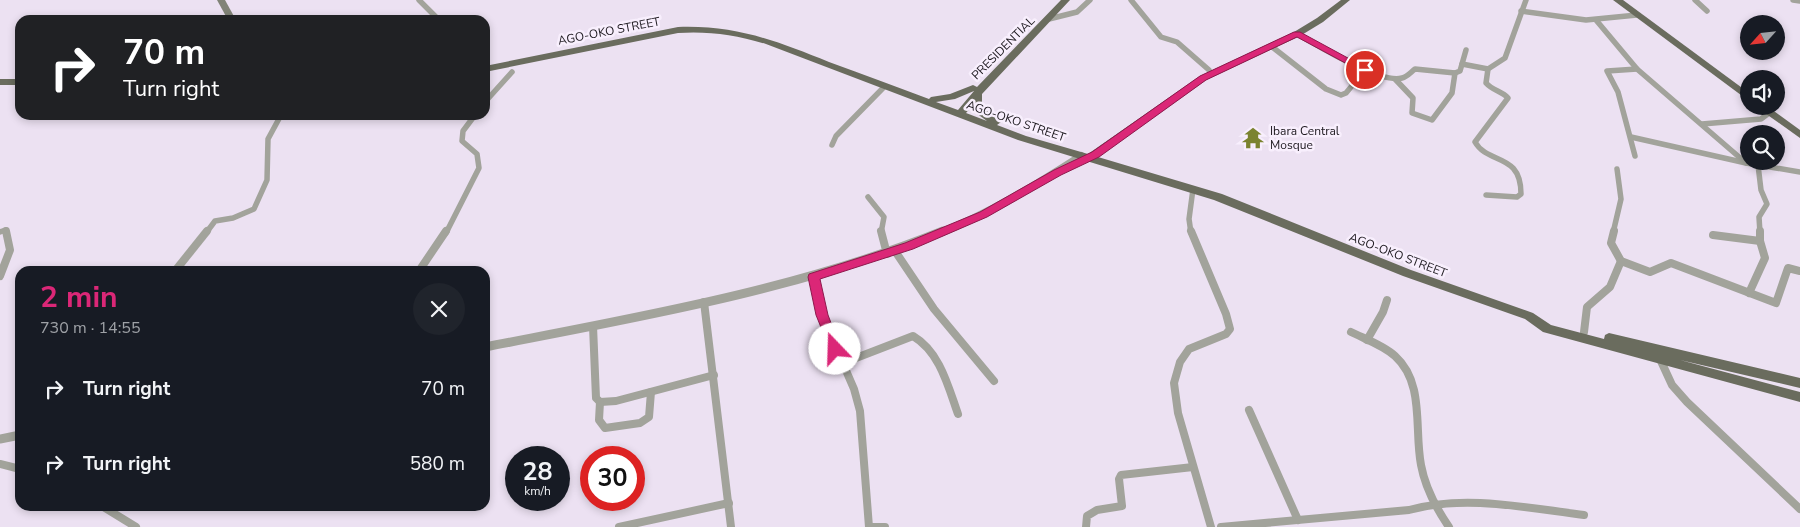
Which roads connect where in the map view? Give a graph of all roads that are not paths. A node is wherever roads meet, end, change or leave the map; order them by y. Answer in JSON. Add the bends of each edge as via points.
{"nodes":[{"id":1,"x":215,"y":0,"type":"edge"},
{"id":2,"x":221,"y":0,"type":"edge"},
{"id":3,"x":1058,"y":0,"type":"edge"},
{"id":4,"x":1066,"y":0,"type":"edge"},
{"id":5,"x":1090,"y":0,"type":"edge"},
{"id":6,"x":1131,"y":0,"type":"edge"},
{"id":7,"x":1338,"y":0,"type":"edge"},
{"id":8,"x":1346,"y":0,"type":"edge"},
{"id":9,"x":1526,"y":0,"type":"edge"},
{"id":10,"x":1617,"y":0,"type":"edge"},
{"id":11,"x":1625,"y":0,"type":"edge"},
{"id":12,"x":1694,"y":0,"type":"edge"},
{"id":13,"x":1794,"y":0,"type":"edge"},
{"id":14,"x":422,"y":1,"type":"edge"},
{"id":15,"x":1800,"y":1,"type":"edge"},
{"id":16,"x":1521,"y":11,"type":"junction"},
{"id":17,"x":1707,"y":11,"type":"dead end"},
{"id":18,"x":222,"y":15,"type":"edge"},
{"id":19,"x":229,"y":15,"type":"edge"},
{"id":20,"x":435,"y":15,"type":"edge"},
{"id":21,"x":1637,"y":15,"type":"junction"},
{"id":22,"x":1049,"y":19,"type":"junction"},
{"id":23,"x":1596,"y":20,"type":"junction"},
{"id":24,"x":1297,"y":34,"type":"junction"},
{"id":25,"x":1270,"y":46,"type":"junction"},
{"id":26,"x":1466,"y":50,"type":"dead end"},
{"id":27,"x":520,"y":62,"type":"junction"},
{"id":28,"x":490,"y":63,"type":"edge"},
{"id":29,"x":1462,"y":64,"type":"junction"},
{"id":30,"x":490,"y":65,"type":"edge"},
{"id":31,"x":501,"y":66,"type":"junction"},
{"id":32,"x":1488,"y":69,"type":"junction"},
{"id":33,"x":1637,"y":69,"type":"junction"},
{"id":34,"x":1209,"y":70,"type":"junction"},
{"id":35,"x":1365,"y":70,"type":"junction"},
{"id":36,"x":512,"y":72,"type":"junction"},
{"id":37,"x":1455,"y":74,"type":"junction"},
{"id":38,"x":0,"y":76,"type":"edge"},
{"id":39,"x":15,"y":77,"type":"edge"},
{"id":40,"x":1395,"y":79,"type":"junction"},
{"id":41,"x":0,"y":82,"type":"edge"},
{"id":42,"x":15,"y":82,"type":"edge"},
{"id":43,"x":1740,"y":84,"type":"edge"},
{"id":44,"x":884,"y":87,"type":"junction"},
{"id":45,"x":976,"y":89,"type":"junction"},
{"id":46,"x":1740,"y":91,"type":"edge"},
{"id":47,"x":490,"y":96,"type":"edge"},
{"id":48,"x":934,"y":99,"type":"junction"},
{"id":49,"x":958,"y":111,"type":"junction"},
{"id":50,"x":1765,"y":115,"type":"edge"},
{"id":51,"x":1775,"y":115,"type":"edge"},
{"id":52,"x":1777,"y":115,"type":"edge"},
{"id":53,"x":278,"y":120,"type":"edge"},
{"id":54,"x":471,"y":120,"type":"edge"},
{"id":55,"x":996,"y":122,"type":"junction"},
{"id":56,"x":1702,"y":124,"type":"junction"},
{"id":57,"x":1800,"y":129,"type":"edge"},
{"id":58,"x":1800,"y":136,"type":"edge"},
{"id":59,"x":1630,"y":137,"type":"junction"},
{"id":60,"x":832,"y":144,"type":"dead end"},
{"id":61,"x":1088,"y":155,"type":"junction"},
{"id":62,"x":1635,"y":156,"type":"dead end"},
{"id":63,"x":1740,"y":158,"type":"edge"},
{"id":64,"x":1740,"y":162,"type":"edge"},
{"id":65,"x":1617,"y":169,"type":"dead end"},
{"id":66,"x":1759,"y":170,"type":"edge"},
{"id":67,"x":1785,"y":170,"type":"edge"},
{"id":68,"x":1800,"y":172,"type":"edge"},
{"id":69,"x":1194,"y":189,"type":"junction"},
{"id":70,"x":1486,"y":195,"type":"dead end"},
{"id":71,"x":868,"y":197,"type":"dead end"},
{"id":72,"x":0,"y":232,"type":"edge"},
{"id":73,"x":1713,"y":235,"type":"dead end"},
{"id":74,"x":1760,"y":241,"type":"junction"},
{"id":75,"x":891,"y":252,"type":"junction"},
{"id":76,"x":1620,"y":261,"type":"junction"},
{"id":77,"x":179,"y":266,"type":"edge"},
{"id":78,"x":422,"y":266,"type":"edge"},
{"id":79,"x":1800,"y":271,"type":"edge"},
{"id":80,"x":0,"y":276,"type":"edge"},
{"id":81,"x":814,"y":277,"type":"junction"},
{"id":82,"x":1749,"y":292,"type":"junction"},
{"id":83,"x":1387,"y":300,"type":"dead end"},
{"id":84,"x":704,"y":302,"type":"junction"},
{"id":85,"x":1530,"y":313,"type":"junction"},
{"id":86,"x":593,"y":326,"type":"junction"},
{"id":87,"x":1546,"y":326,"type":"junction"},
{"id":88,"x":1351,"y":332,"type":"dead end"},
{"id":89,"x":1584,"y":332,"type":"junction"},
{"id":90,"x":1367,"y":340,"type":"junction"},
{"id":91,"x":490,"y":345,"type":"edge"},
{"id":92,"x":1660,"y":359,"type":"junction"},
{"id":93,"x":843,"y":363,"type":"junction"},
{"id":94,"x":714,"y":375,"type":"junction"},
{"id":95,"x":994,"y":381,"type":"dead end"},
{"id":96,"x":1800,"y":383,"type":"edge"},
{"id":97,"x":651,"y":392,"type":"junction"},
{"id":98,"x":1800,"y":397,"type":"edge"},
{"id":99,"x":600,"y":402,"type":"junction"},
{"id":100,"x":1249,"y":410,"type":"dead end"},
{"id":101,"x":958,"y":414,"type":"dead end"},
{"id":102,"x":15,"y":436,"type":"edge"},
{"id":103,"x":0,"y":439,"type":"edge"},
{"id":104,"x":0,"y":464,"type":"edge"},
{"id":105,"x":1193,"y":467,"type":"junction"},
{"id":106,"x":15,"y":468,"type":"edge"},
{"id":107,"x":728,"y":503,"type":"junction"},
{"id":108,"x":1434,"y":503,"type":"junction"},
{"id":109,"x":1800,"y":509,"type":"edge"},
{"id":110,"x":110,"y":511,"type":"edge"},
{"id":111,"x":1584,"y":516,"type":"dead end"},
{"id":112,"x":1298,"y":520,"type":"junction"},
{"id":113,"x":136,"y":527,"type":"edge"},
{"id":114,"x":618,"y":527,"type":"edge"},
{"id":115,"x":731,"y":527,"type":"edge"},
{"id":116,"x":869,"y":527,"type":"edge"},
{"id":117,"x":885,"y":527,"type":"edge"},
{"id":118,"x":1086,"y":527,"type":"edge"},
{"id":119,"x":1211,"y":527,"type":"edge"},
{"id":120,"x":1221,"y":527,"type":"edge"},
{"id":121,"x":1449,"y":527,"type":"edge"}],
"edges":[{"from":1,"to":18,"type":"main road"},
{"from":2,"to":19,"type":"main road"},
{"from":3,"to":45,"type":"main road"},
{"from":4,"to":22,"type":"main road","name":"PRESIDENTIAL"},
{"from":5,"to":22,"type":"street","via":[[1077,12]]},
{"from":6,"to":34,"type":"street","via":[[1163,39],[1177,42]]},
{"from":7,"to":34,"type":"main road","via":[[1304,24]]},
{"from":8,"to":24,"type":"main road"},
{"from":9,"to":16,"type":"street"},
{"from":10,"to":21,"type":"main road"},
{"from":11,"to":43,"type":"main road"},
{"from":12,"to":17,"type":"street"},
{"from":13,"to":15,"type":"street"},
{"from":14,"to":20,"type":"street"},
{"from":16,"to":23,"type":"street"},
{"from":16,"to":32,"type":"street","via":[[1505,58]]},
{"from":21,"to":23,"type":"street"},
{"from":21,"to":46,"type":"main road"},
{"from":22,"to":45,"type":"main road","name":"PRESIDENTIAL"},
{"from":23,"to":33,"type":"street"},
{"from":24,"to":25,"type":"main road"},
{"from":24,"to":35,"type":"street"},
{"from":25,"to":35,"type":"street","via":[[1326,89],[1341,95],[1346,94]]},
{"from":25,"to":61,"type":"main road","via":[[1203,78]]},
{"from":26,"to":29,"type":"street"},
{"from":27,"to":31,"type":"main road","name":"AGO-OKO STREET"},
{"from":27,"to":36,"type":"main road"},
{"from":27,"to":44,"type":"main road","name":"AGO-OKO STREET","via":[[678,30],[700,29],[754,37]]},
{"from":28,"to":48,"type":"main road","via":[[675,24],[710,23],[762,32]]},
{"from":29,"to":32,"type":"street"},
{"from":29,"to":37,"type":"street"},
{"from":30,"to":31,"type":"main road","name":"AGO-OKO STREET"},
{"from":31,"to":36,"type":"main road"},
{"from":32,"to":70,"type":"street","via":[[1488,87],[1508,98],[1476,145],[1507,162],[1521,181],[1521,194],[1517,197]]},
{"from":33,"to":56,"type":"street"},
{"from":33,"to":59,"type":"street","via":[[1607,71],[1618,92]]},
{"from":34,"to":61,"type":"main road"},
{"from":35,"to":40,"type":"street"},
{"from":36,"to":47,"type":"street"},
{"from":37,"to":40,"type":"street","via":[[1415,69],[1406,77]]},
{"from":37,"to":40,"type":"street","via":[[1452,93],[1432,120],[1412,113],[1413,98]]},
{"from":38,"to":39,"type":"main road"},
{"from":41,"to":42,"type":"main road"},
{"from":44,"to":49,"type":"main road","name":"AGO-OKO STREET"},
{"from":44,"to":60,"type":"street"},
{"from":45,"to":48,"type":"main road"},
{"from":45,"to":49,"type":"main road","name":"PRESIDENTIAL"},
{"from":45,"to":55,"type":"main road","via":[[977,108]]},
{"from":48,"to":49,"type":"main road"},
{"from":49,"to":55,"type":"main road"},
{"from":49,"to":61,"type":"main road","name":"AGO-OKO STREET","via":[[1022,138]]},
{"from":50,"to":56,"type":"street","via":[[1761,119]]},
{"from":51,"to":58,"type":"main road"},
{"from":52,"to":57,"type":"main road"},
{"from":53,"to":77,"type":"street","via":[[268,139],[267,180],[254,209],[215,221]]},
{"from":54,"to":78,"type":"street","via":[[462,140],[477,154],[479,168],[444,234]]},
{"from":55,"to":61,"type":"main road"},
{"from":56,"to":63,"type":"street"},
{"from":59,"to":62,"type":"street"},
{"from":59,"to":64,"type":"street"},
{"from":61,"to":69,"type":"main road","name":"AGO-OKO STREET"},
{"from":61,"to":75,"type":"street","via":[[984,215]]},
{"from":61,"to":85,"type":"main road","via":[[1221,194]]},
{"from":65,"to":76,"type":"street","via":[[1621,199],[1611,243]]},
{"from":66,"to":74,"type":"street","via":[[1767,204],[1759,217]]},
{"from":67,"to":68,"type":"street"},
{"from":69,"to":85,"type":"main road","name":"AGO-OKO STREET","via":[[1416,276]]},
{"from":69,"to":105,"type":"street","via":[[1189,219],[1191,232],[1230,329],[1226,334],[1189,349],[1180,362],[1174,383],[1178,413]]},
{"from":71,"to":75,"type":"street","via":[[884,217],[880,236]]},
{"from":72,"to":80,"type":"street","via":[[6,230],[10,250]]},
{"from":73,"to":74,"type":"street"},
{"from":74,"to":82,"type":"street","via":[[1765,258]]},
{"from":75,"to":81,"type":"street"},
{"from":75,"to":95,"type":"street"},
{"from":76,"to":82,"type":"street","via":[[1650,272],[1671,263]]},
{"from":76,"to":89,"type":"street","via":[[1610,287],[1587,307]]},
{"from":79,"to":82,"type":"street","via":[[1788,268],[1776,303]]},
{"from":81,"to":84,"type":"street"},
{"from":81,"to":93,"type":"street","via":[[822,315]]},
{"from":83,"to":90,"type":"street"},
{"from":84,"to":86,"type":"street"},
{"from":84,"to":94,"type":"street"},
{"from":85,"to":87,"type":"main road"},
{"from":86,"to":91,"type":"street"},
{"from":86,"to":99,"type":"street","via":[[596,398]]},
{"from":87,"to":89,"type":"main road"},
{"from":87,"to":92,"type":"main road"},
{"from":88,"to":90,"type":"street"},
{"from":89,"to":96,"type":"main road"},
{"from":90,"to":108,"type":"street","via":[[1395,356],[1406,369],[1415,399],[1421,463]]},
{"from":92,"to":98,"type":"main road"},
{"from":92,"to":109,"type":"street","via":[[1672,385],[1687,402]]},
{"from":93,"to":101,"type":"street","via":[[913,336],[920,339],[931,351]]},
{"from":93,"to":116,"type":"street","via":[[854,389],[863,428]]},
{"from":94,"to":97,"type":"street"},
{"from":94,"to":107,"type":"street"},
{"from":97,"to":99,"type":"street"},
{"from":97,"to":99,"type":"street","via":[[649,417],[640,423],[604,428],[599,420]]},
{"from":100,"to":112,"type":"street","via":[[1265,449],[1286,486]]},
{"from":102,"to":103,"type":"street"},
{"from":104,"to":106,"type":"street"},
{"from":105,"to":118,"type":"street","via":[[1121,475],[1122,506],[1092,513],[1087,516]]},
{"from":105,"to":119,"type":"street"},
{"from":107,"to":114,"type":"street"},
{"from":107,"to":115,"type":"street"},
{"from":108,"to":111,"type":"street","via":[[1478,503]]},
{"from":108,"to":112,"type":"street","via":[[1409,510]]},
{"from":108,"to":121,"type":"street"},
{"from":110,"to":113,"type":"street"},
{"from":112,"to":120,"type":"street"},
{"from":116,"to":117,"type":"street"}]}
